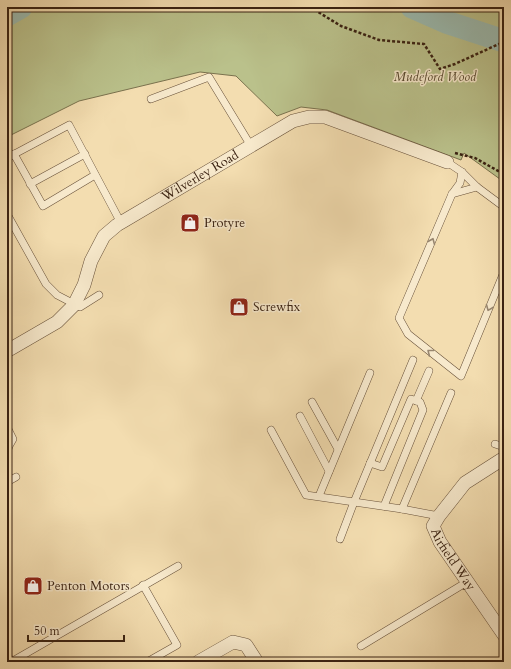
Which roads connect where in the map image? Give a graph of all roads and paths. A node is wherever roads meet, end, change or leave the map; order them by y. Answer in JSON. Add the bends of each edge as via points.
{"nodes":[{"id":1,"x":310,"y":7,"type":"edge"},
{"id":2,"x":504,"y":44,"type":"edge"},
{"id":3,"x":151,"y":99,"type":"dead end"},
{"id":4,"x":251,"y":146,"type":"junction"},
{"id":5,"x":14,"y":154,"type":"junction"},
{"id":6,"x":85,"y":154,"type":"junction"},
{"id":7,"x":449,"y":157,"type":"junction"},
{"id":8,"x":7,"y":158,"type":"edge"},
{"id":9,"x":462,"y":172,"type":"junction"},
{"id":10,"x":504,"y":172,"type":"edge"},
{"id":11,"x":95,"y":175,"type":"junction"},
{"id":12,"x":30,"y":184,"type":"junction"},
{"id":13,"x":477,"y":187,"type":"junction"},
{"id":14,"x":452,"y":194,"type":"junction"},
{"id":15,"x":504,"y":207,"type":"edge"},
{"id":16,"x":7,"y":214,"type":"edge"},
{"id":17,"x":121,"y":223,"type":"junction"},
{"id":18,"x":504,"y":272,"type":"edge"},
{"id":19,"x":99,"y":295,"type":"dead end"},
{"id":20,"x":74,"y":305,"type":"junction"},
{"id":21,"x":7,"y":351,"type":"edge"},
{"id":22,"x":413,"y":360,"type":"dead end"},
{"id":23,"x":429,"y":370,"type":"dead end"},
{"id":24,"x":370,"y":373,"type":"dead end"},
{"id":25,"x":451,"y":393,"type":"dead end"},
{"id":26,"x":416,"y":401,"type":"junction"},
{"id":27,"x":312,"y":402,"type":"dead end"},
{"id":28,"x":300,"y":416,"type":"dead end"},
{"id":29,"x":7,"y":427,"type":"edge"},
{"id":30,"x":271,"y":430,"type":"dead end"},
{"id":31,"x":495,"y":444,"type":"dead end"},
{"id":32,"x":8,"y":447,"type":"edge"},
{"id":33,"x":504,"y":447,"type":"edge"},
{"id":34,"x":338,"y":449,"type":"junction"},
{"id":35,"x":504,"y":458,"type":"edge"},
{"id":36,"x":370,"y":463,"type":"junction"},
{"id":37,"x":329,"y":471,"type":"junction"},
{"id":38,"x":16,"y":477,"type":"dead end"},
{"id":39,"x":7,"y":482,"type":"edge"},
{"id":40,"x":319,"y":496,"type":"junction"},
{"id":41,"x":354,"y":502,"type":"junction"},
{"id":42,"x":384,"y":506,"type":"junction"},
{"id":43,"x":402,"y":509,"type":"junction"},
{"id":44,"x":439,"y":516,"type":"junction"},
{"id":45,"x":340,"y":539,"type":"dead end"},
{"id":46,"x":178,"y":566,"type":"dead end"},
{"id":47,"x":467,"y":582,"type":"junction"},
{"id":48,"x":143,"y":585,"type":"junction"},
{"id":49,"x":504,"y":635,"type":"edge"},
{"id":50,"x":361,"y":646,"type":"dead end"},
{"id":51,"x":7,"y":654,"type":"edge"},
{"id":52,"x":11,"y":662,"type":"edge"},
{"id":53,"x":147,"y":662,"type":"edge"},
{"id":54,"x":198,"y":662,"type":"edge"},
{"id":55,"x":257,"y":662,"type":"edge"}],
"edges":[{"from":1,"to":2,"type":"path","via":[[342,26],[379,40],[424,44],[440,69]]},
{"from":3,"to":4,"type":"lane","via":[[208,77]]},
{"from":4,"to":7,"type":"street","name":"Wilverley Road","via":[[293,121],[325,117]]},
{"from":4,"to":17,"type":"street","name":"Wilverley Road"},
{"from":5,"to":6,"type":"lane","via":[[69,125]]},
{"from":5,"to":8,"type":"lane"},
{"from":5,"to":12,"type":"lane"},
{"from":6,"to":11,"type":"lane"},
{"from":6,"to":12,"type":"lane"},
{"from":7,"to":9,"type":"lane"},
{"from":7,"to":10,"type":"path","via":[[476,158]]},
{"from":9,"to":13,"type":"lane"},
{"from":9,"to":14,"type":"lane","via":[[460,183]]},
{"from":11,"to":12,"type":"lane","via":[[42,206]]},
{"from":11,"to":17,"type":"lane"},
{"from":13,"to":14,"type":"lane"},
{"from":13,"to":15,"type":"lane"},
{"from":18,"to":14,"type":"lane","one_way":true,"via":[[461,376],[408,334],[399,318]]},
{"from":16,"to":20,"type":"lane","via":[[46,284],[57,295]]},
{"from":17,"to":20,"type":"street","name":"Wilverley Road","via":[[104,236]]},
{"from":19,"to":20,"type":"lane","via":[[80,307]]},
{"from":20,"to":21,"type":"street","name":"Wilverley Road","via":[[57,322]]},
{"from":22,"to":36,"type":"lane"},
{"from":23,"to":26,"type":"lane"},
{"from":24,"to":34,"type":"lane"},
{"from":25,"to":43,"type":"lane"},
{"from":26,"to":36,"type":"lane","via":[[411,399],[382,467]]},
{"from":26,"to":42,"type":"lane","via":[[420,402],[423,410]]},
{"from":27,"to":34,"type":"lane"},
{"from":28,"to":37,"type":"lane"},
{"from":29,"to":32,"type":"lane","via":[[14,439]]},
{"from":30,"to":40,"type":"lane","via":[[306,494]]},
{"from":31,"to":33,"type":"lane"},
{"from":34,"to":37,"type":"lane"},
{"from":35,"to":44,"type":"street","name":"Airfield Way","via":[[465,482]]},
{"from":36,"to":41,"type":"lane"},
{"from":37,"to":40,"type":"lane"},
{"from":38,"to":39,"type":"lane"},
{"from":40,"to":41,"type":"lane"},
{"from":41,"to":42,"type":"lane"},
{"from":41,"to":45,"type":"lane"},
{"from":42,"to":43,"type":"lane"},
{"from":43,"to":44,"type":"lane"},
{"from":44,"to":47,"type":"street","name":"Airfield Way","via":[[433,526],[440,542]]},
{"from":46,"to":48,"type":"lane"},
{"from":47,"to":49,"type":"street","name":"Airfield Way"},
{"from":47,"to":50,"type":"lane"},
{"from":48,"to":52,"type":"lane"},
{"from":48,"to":53,"type":"lane","via":[[176,645]]},
{"from":51,"to":52,"type":"lane"},
{"from":54,"to":55,"type":"street","via":[[233,642],[246,645]]}]}
